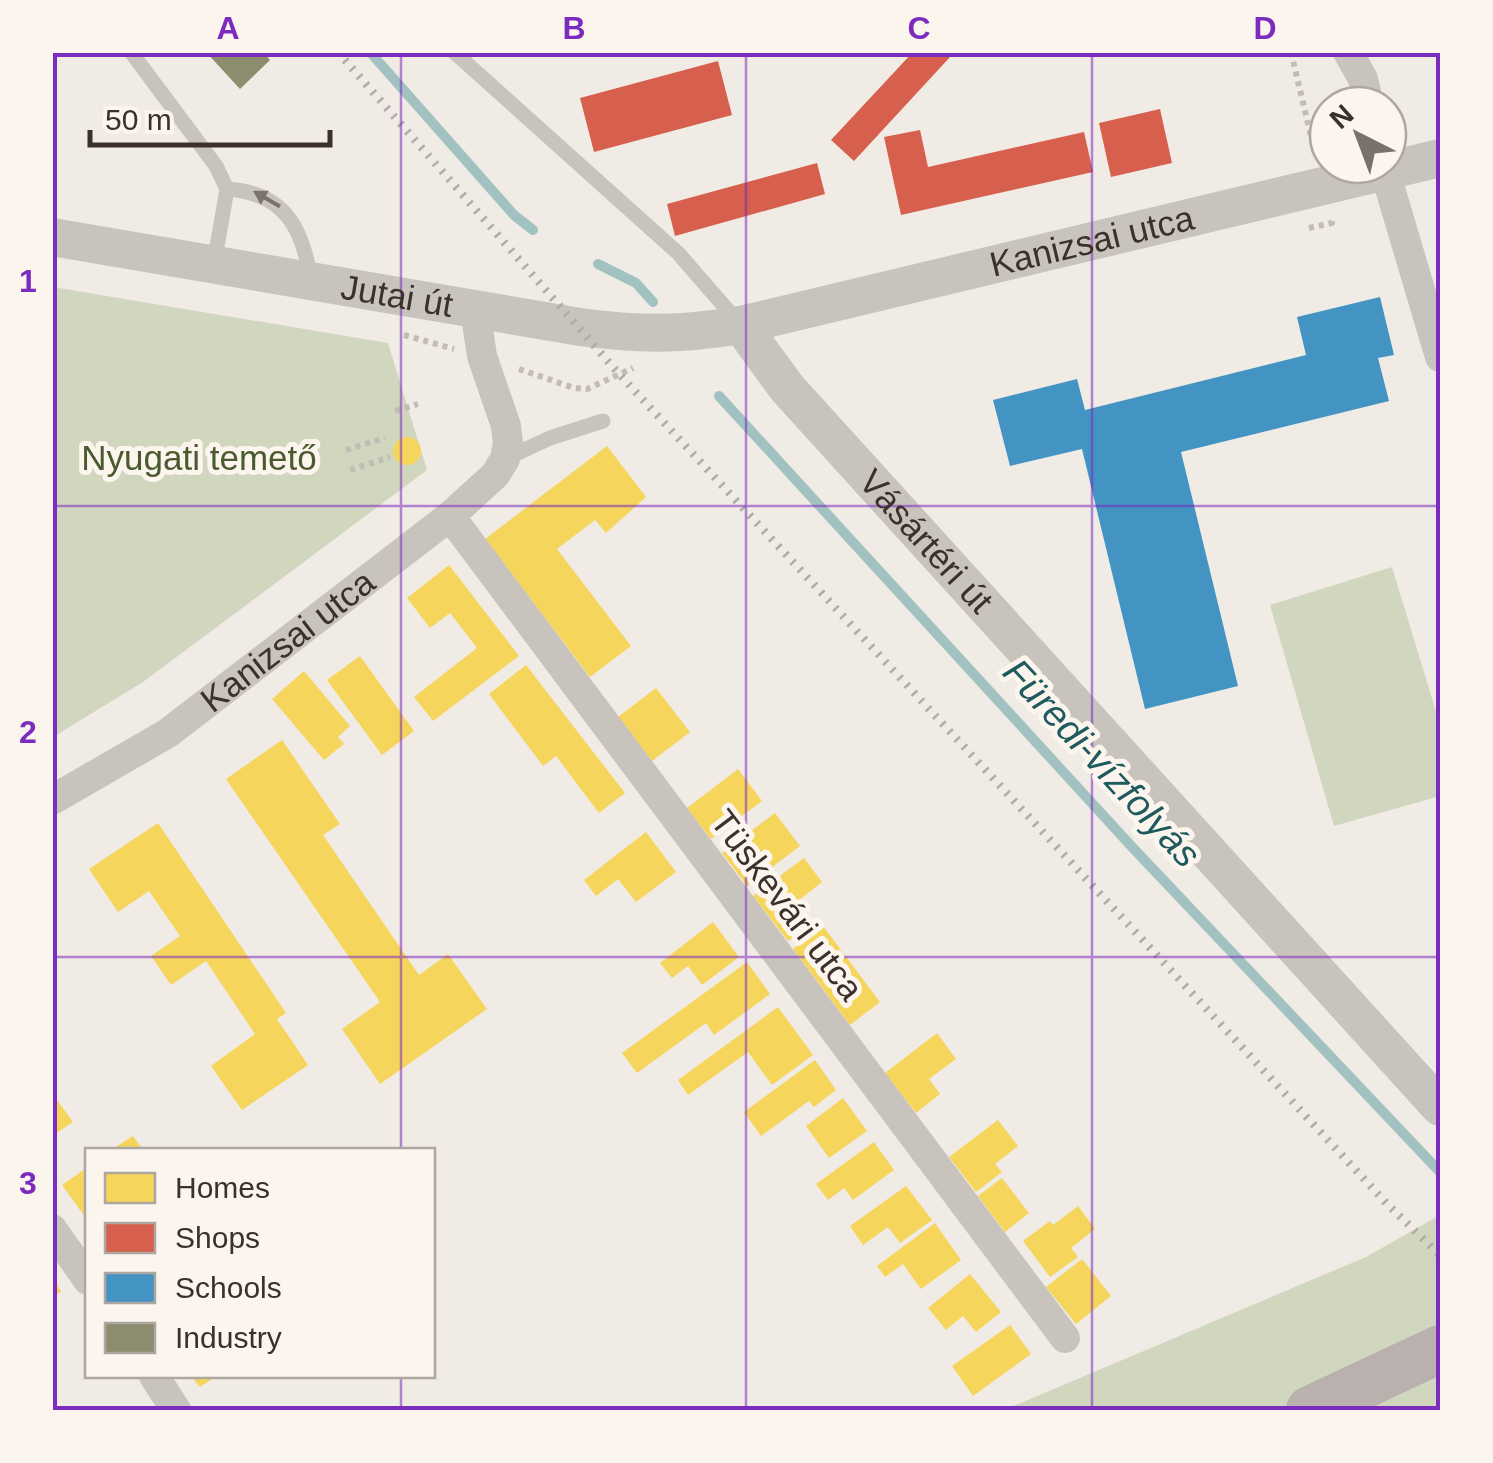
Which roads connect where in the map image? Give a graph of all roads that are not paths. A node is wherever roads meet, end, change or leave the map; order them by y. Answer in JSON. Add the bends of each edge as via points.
{"nodes":[{"id":1,"x":131,"y":52,"type":"edge"},
{"id":2,"x":454,"y":52,"type":"edge"},
{"id":3,"x":1348,"y":52,"type":"edge"},
{"id":4,"x":1364,"y":85,"type":"edge"},
{"id":5,"x":1440,"y":158,"type":"edge"},
{"id":6,"x":1408,"y":164,"type":"edge"},
{"id":7,"x":1333,"y":185,"type":"edge"},
{"id":8,"x":1389,"y":185,"type":"edge"},
{"id":9,"x":227,"y":188,"type":"junction"},
{"id":10,"x":52,"y":237,"type":"edge"},
{"id":11,"x":214,"y":264,"type":"junction"},
{"id":12,"x":311,"y":281,"type":"junction"},
{"id":13,"x":475,"y":309,"type":"junction"},
{"id":14,"x":741,"y":325,"type":"junction"},
{"id":15,"x":1440,"y":357,"type":"edge"},
{"id":16,"x":603,"y":422,"type":"dead end"},
{"id":17,"x":505,"y":459,"type":"junction"},
{"id":18,"x":450,"y":516,"type":"junction"},
{"id":19,"x":52,"y":800,"type":"edge"},
{"id":20,"x":1440,"y":1107,"type":"edge"},
{"id":21,"x":54,"y":1232,"type":"edge"},
{"id":22,"x":85,"y":1276,"type":"edge"},
{"id":23,"x":1064,"y":1338,"type":"dead end"},
{"id":24,"x":1440,"y":1349,"type":"edge"},
{"id":25,"x":155,"y":1378,"type":"edge"},
{"id":26,"x":176,"y":1410,"type":"edge"},
{"id":27,"x":1310,"y":1410,"type":"edge"}],
"edges":[{"from":1,"to":9,"type":"lane"},
{"from":2,"to":14,"type":"lane","via":[[678,253]]},
{"from":3,"to":4,"type":"street"},
{"from":5,"to":6,"type":"street","name":"Kanizsai utca"},
{"from":7,"to":14,"type":"street","name":"Kanizsai utca"},
{"from":8,"to":15,"type":"street"},
{"from":9,"to":11,"type":"lane"},
{"from":12,"to":9,"type":"lane","one_way":true,"via":[[305,244],[282,208],[253,190]]},
{"from":10,"to":11,"type":"street","name":"Jutai út"},
{"from":11,"to":12,"type":"street","name":"Jutai út"},
{"from":12,"to":13,"type":"street","name":"Jutai út"},
{"from":13,"to":14,"type":"street","name":"Jutai út","via":[[643,335]]},
{"from":13,"to":17,"type":"street","via":[[482,356],[506,426]]},
{"from":14,"to":20,"type":"street","name":"Vásártéri út","via":[[812,416]]},
{"from":16,"to":17,"type":"lane","name":"Kanizsai utca"},
{"from":17,"to":18,"type":"street","name":"Kanizsai utca"},
{"from":18,"to":19,"type":"street","name":"Kanizsai utca","via":[[168,733]]},
{"from":18,"to":23,"type":"street","name":"Tüskevári utca"},
{"from":21,"to":22,"type":"street"},
{"from":24,"to":27,"type":"main road"},
{"from":25,"to":26,"type":"street"}]}
